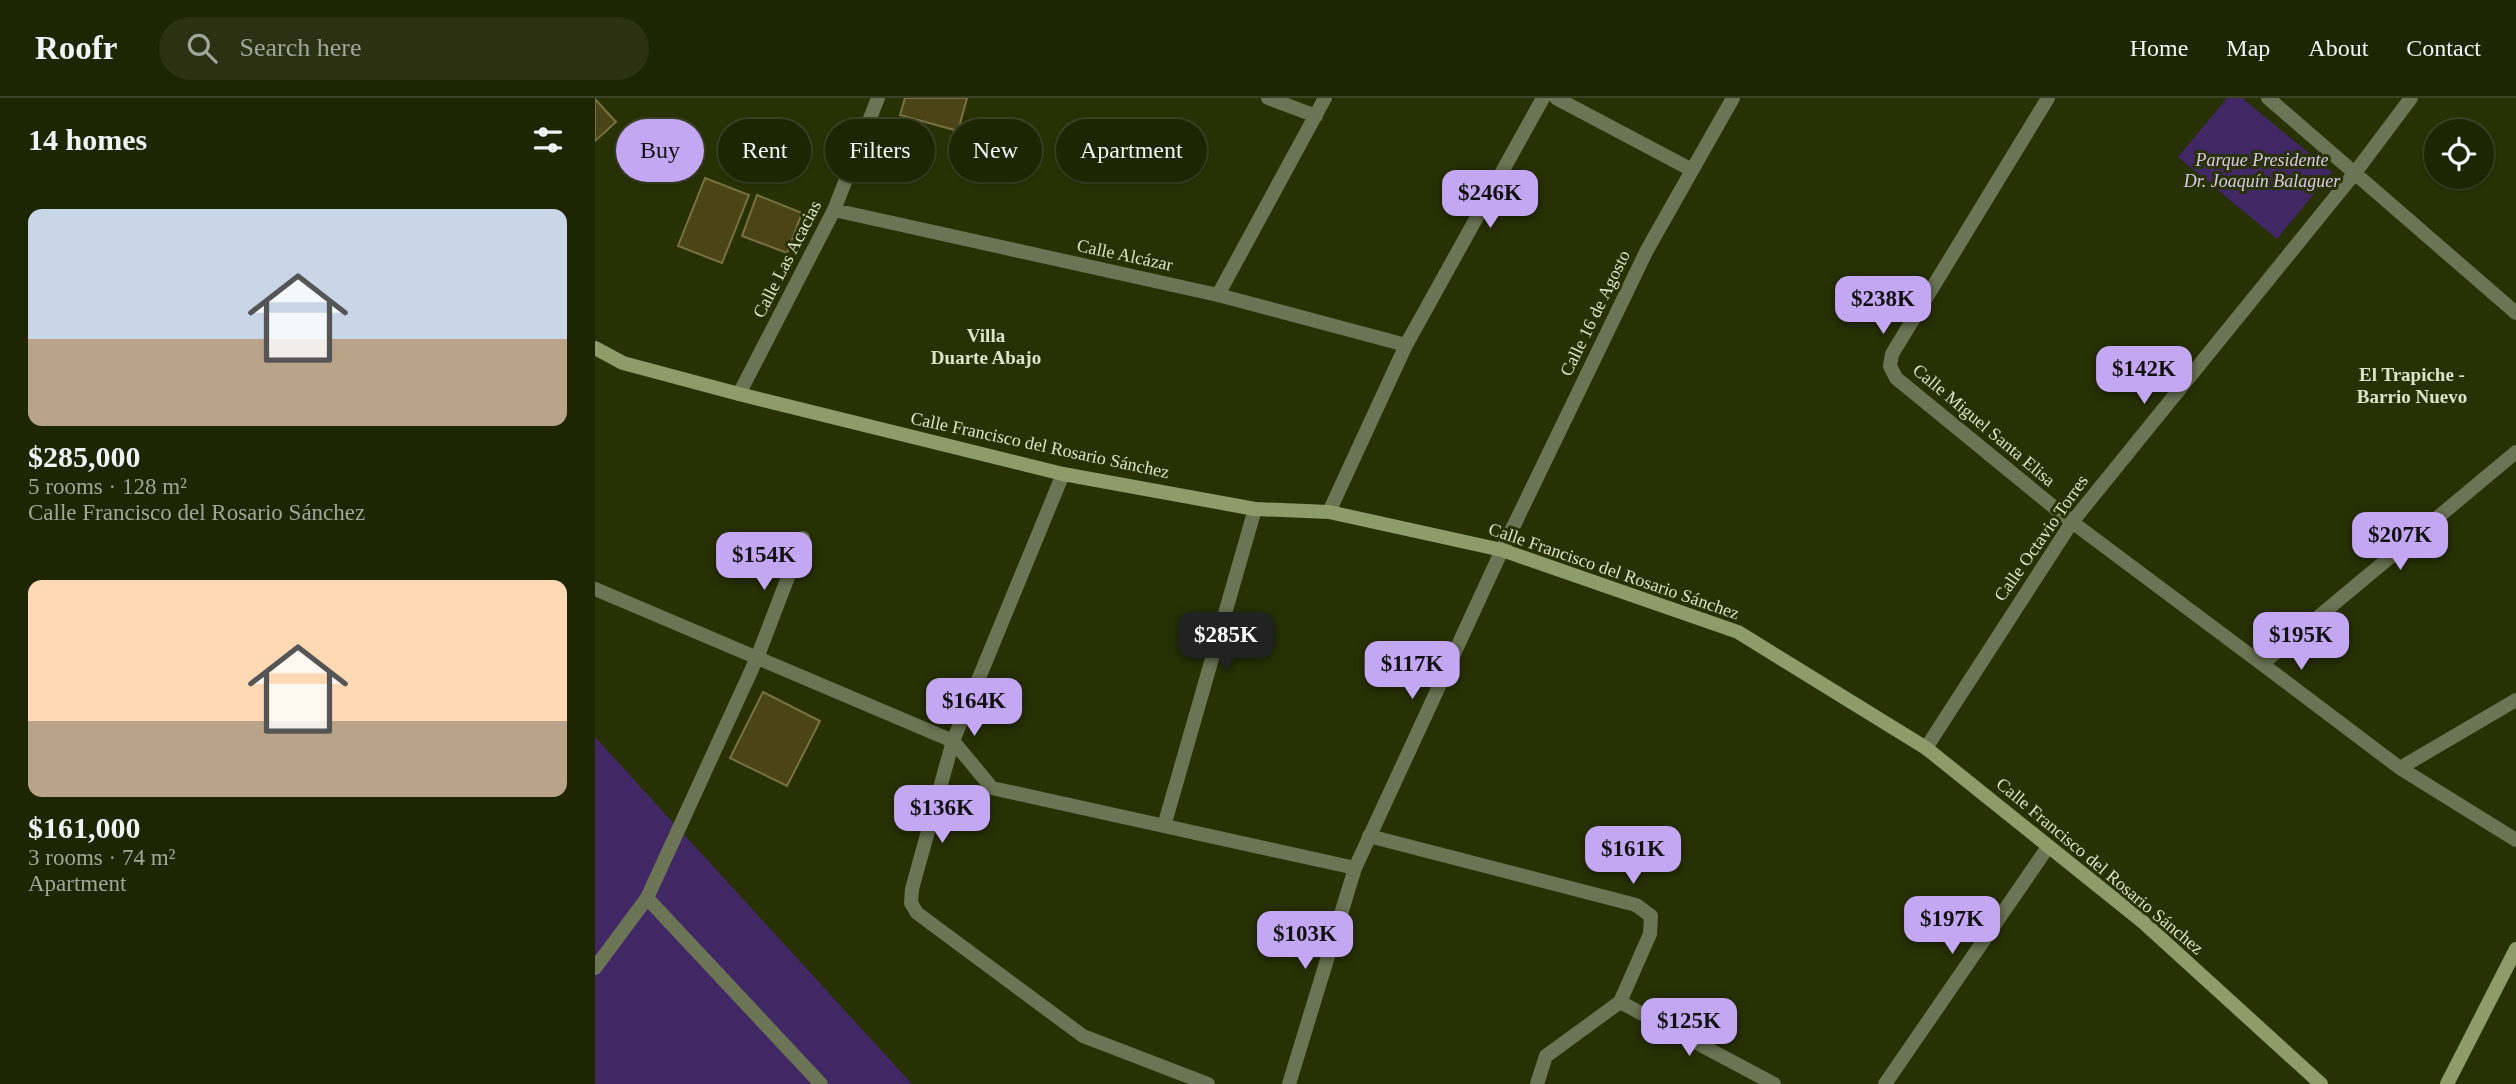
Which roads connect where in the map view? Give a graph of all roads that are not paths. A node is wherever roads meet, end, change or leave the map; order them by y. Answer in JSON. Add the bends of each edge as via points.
{"nodes":[{"id":1,"x":878,"y":98,"type":"edge"},
{"id":2,"x":1268,"y":98,"type":"edge"},
{"id":3,"x":1325,"y":98,"type":"edge"},
{"id":4,"x":1543,"y":98,"type":"edge"},
{"id":5,"x":1556,"y":98,"type":"edge"},
{"id":6,"x":1733,"y":98,"type":"edge"},
{"id":7,"x":2048,"y":98,"type":"edge"},
{"id":8,"x":2268,"y":98,"type":"edge"},
{"id":9,"x":2411,"y":98,"type":"edge"},
{"id":10,"x":1316,"y":116,"type":"junction"},
{"id":11,"x":1692,"y":170,"type":"junction"},
{"id":12,"x":2354,"y":174,"type":"junction"},
{"id":13,"x":834,"y":211,"type":"junction"},
{"id":14,"x":1217,"y":295,"type":"junction"},
{"id":15,"x":2516,"y":313,"type":"edge"},
{"id":16,"x":1406,"y":345,"type":"junction"},
{"id":17,"x":595,"y":348,"type":"edge"},
{"id":18,"x":739,"y":394,"type":"junction"},
{"id":19,"x":2516,"y":452,"type":"edge"},
{"id":20,"x":1063,"y":474,"type":"junction"},
{"id":21,"x":1255,"y":509,"type":"junction"},
{"id":22,"x":1329,"y":512,"type":"junction"},
{"id":23,"x":2072,"y":522,"type":"junction"},
{"id":24,"x":803,"y":538,"type":"dead end"},
{"id":25,"x":1502,"y":550,"type":"junction"},
{"id":26,"x":595,"y":589,"type":"edge"},
{"id":27,"x":757,"y":658,"type":"junction"},
{"id":28,"x":2262,"y":664,"type":"junction"},
{"id":29,"x":2516,"y":700,"type":"edge"},
{"id":30,"x":953,"y":741,"type":"junction"},
{"id":31,"x":1926,"y":748,"type":"junction"},
{"id":32,"x":2400,"y":768,"type":"junction"},
{"id":33,"x":1164,"y":825,"type":"junction"},
{"id":34,"x":1369,"y":836,"type":"junction"},
{"id":35,"x":2516,"y":841,"type":"edge"},
{"id":36,"x":2048,"y":848,"type":"junction"},
{"id":37,"x":1355,"y":867,"type":"junction"},
{"id":38,"x":647,"y":898,"type":"junction"},
{"id":39,"x":2516,"y":949,"type":"edge"},
{"id":40,"x":595,"y":968,"type":"edge"},
{"id":41,"x":1621,"y":1002,"type":"junction"},
{"id":42,"x":821,"y":1084,"type":"edge"},
{"id":43,"x":1208,"y":1084,"type":"edge"},
{"id":44,"x":1289,"y":1084,"type":"edge"},
{"id":45,"x":1537,"y":1084,"type":"edge"},
{"id":46,"x":1774,"y":1084,"type":"edge"},
{"id":47,"x":1885,"y":1084,"type":"edge"},
{"id":48,"x":2321,"y":1084,"type":"edge"},
{"id":49,"x":2447,"y":1084,"type":"edge"}],
"edges":[{"from":1,"to":13,"type":"street","name":"Calle Las Acacias"},
{"from":2,"to":10,"type":"street"},
{"from":3,"to":10,"type":"street"},
{"from":4,"to":16,"type":"street"},
{"from":5,"to":11,"type":"street"},
{"from":6,"to":11,"type":"street","name":"Calle 16 de Agosto"},
{"from":7,"to":23,"type":"street","name":"Calle Miguel Santa Elisa","via":[[1892,354],[1890,366],[1896,378]]},
{"from":8,"to":12,"type":"street"},
{"from":9,"to":12,"type":"street","name":"Calle Octavio Torres"},
{"from":10,"to":14,"type":"street"},
{"from":11,"to":25,"type":"street","name":"Calle 16 de Agosto","via":[[1647,250]]},
{"from":12,"to":15,"type":"street"},
{"from":12,"to":23,"type":"street","name":"Calle Octavio Torres"},
{"from":13,"to":14,"type":"street","name":"Calle Alcázar"},
{"from":13,"to":18,"type":"street","name":"Calle Las Acacias"},
{"from":14,"to":16,"type":"street","name":"Calle Alcázar"},
{"from":16,"to":22,"type":"street"},
{"from":17,"to":18,"type":"street","name":"Calle Francisco del Rosario Sánchez","via":[[623,363]]},
{"from":18,"to":20,"type":"street","name":"Calle Francisco del Rosario Sánchez"},
{"from":19,"to":28,"type":"street"},
{"from":20,"to":21,"type":"street","name":"Calle Francisco del Rosario Sánchez"},
{"from":20,"to":30,"type":"street"},
{"from":21,"to":22,"type":"street","name":"Calle Francisco del Rosario Sánchez"},
{"from":21,"to":33,"type":"street"},
{"from":22,"to":25,"type":"street","name":"Calle Francisco del Rosario Sánchez"},
{"from":23,"to":28,"type":"street"},
{"from":23,"to":31,"type":"street","name":"Calle Octavio Torres"},
{"from":24,"to":27,"type":"street"},
{"from":25,"to":31,"type":"street","name":"Calle Francisco del Rosario Sánchez","via":[[1738,632]]},
{"from":25,"to":34,"type":"street","name":"Calle 16 de Agosto"},
{"from":26,"to":27,"type":"street"},
{"from":27,"to":30,"type":"street"},
{"from":27,"to":38,"type":"street"},
{"from":28,"to":32,"type":"street"},
{"from":29,"to":32,"type":"street"},
{"from":30,"to":33,"type":"street","via":[[992,788]]},
{"from":30,"to":43,"type":"street","via":[[912,889],[911,904],[917,913],[1083,1036]]},
{"from":31,"to":36,"type":"street","name":"Calle Francisco del Rosario Sánchez"},
{"from":32,"to":35,"type":"street"},
{"from":33,"to":37,"type":"street"},
{"from":34,"to":37,"type":"street","name":"Calle 16 de Agosto"},
{"from":34,"to":41,"type":"street","via":[[1636,905],[1651,916],[1650,934]]},
{"from":36,"to":47,"type":"street"},
{"from":36,"to":48,"type":"street","name":"Calle Francisco del Rosario Sánchez","via":[[2143,922]]},
{"from":37,"to":44,"type":"street","name":"Calle 16 de Agosto"},
{"from":38,"to":40,"type":"street"},
{"from":38,"to":42,"type":"street"},
{"from":39,"to":49,"type":"street"},
{"from":41,"to":45,"type":"street","via":[[1546,1056]]},
{"from":41,"to":46,"type":"street"}]}
